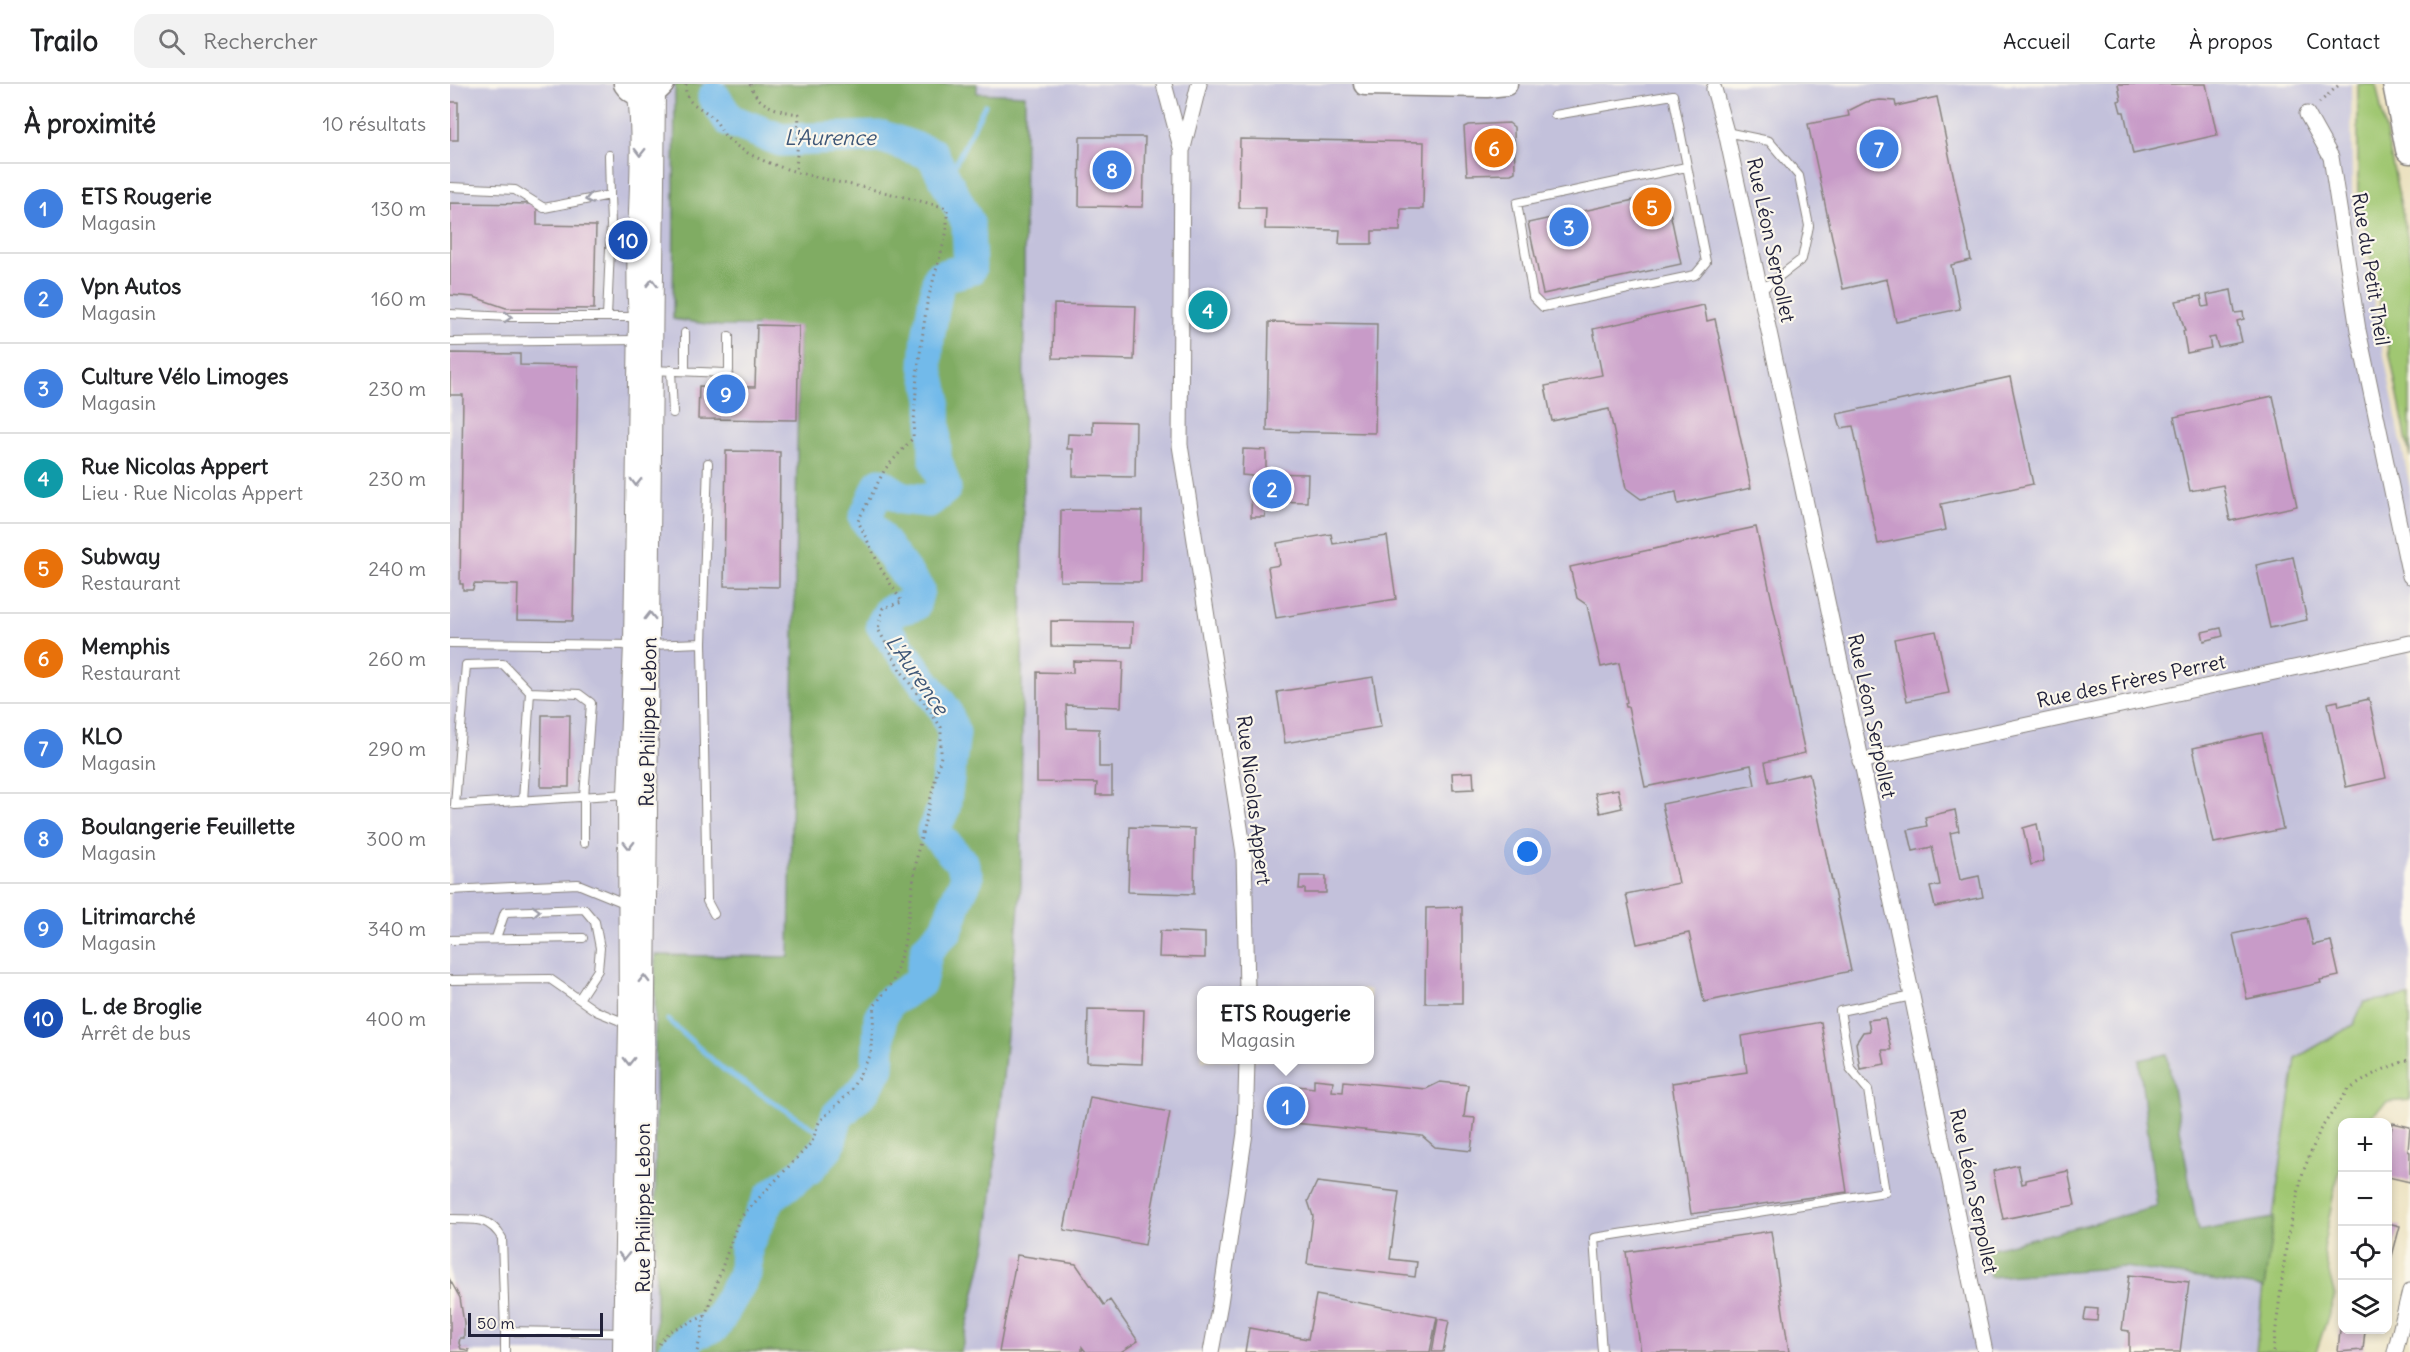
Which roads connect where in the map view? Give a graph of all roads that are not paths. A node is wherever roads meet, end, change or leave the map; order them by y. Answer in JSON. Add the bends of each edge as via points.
{"nodes":[{"id":1,"x":1164,"y":84,"type":"edge"},
{"id":2,"x":1199,"y":84,"type":"edge"},
{"id":3,"x":1365,"y":84,"type":"edge"},
{"id":4,"x":1506,"y":84,"type":"edge"},
{"id":5,"x":2397,"y":84,"type":"edge"},
{"id":6,"x":1712,"y":86,"type":"edge"},
{"id":7,"x":645,"y":88,"type":"edge"},
{"id":8,"x":2307,"y":114,"type":"road end"},
{"id":9,"x":1555,"y":115,"type":"dead end"},
{"id":10,"x":1726,"y":132,"type":"junction"},
{"id":11,"x":2410,"y":149,"type":"edge"},
{"id":12,"x":1182,"y":151,"type":"junction"},
{"id":13,"x":609,"y":155,"type":"dead end"},
{"id":14,"x":1686,"y":167,"type":"junction"},
{"id":15,"x":450,"y":187,"type":"edge"},
{"id":16,"x":610,"y":195,"type":"junction"},
{"id":17,"x":1761,"y":291,"type":"junction"},
{"id":18,"x":450,"y":314,"type":"edge"},
{"id":19,"x":607,"y":317,"type":"junction"},
{"id":20,"x":645,"y":317,"type":"junction"},
{"id":21,"x":685,"y":333,"type":"dead end"},
{"id":22,"x":729,"y":336,"type":"dead end"},
{"id":23,"x":645,"y":341,"type":"junction"},
{"id":24,"x":450,"y":342,"type":"edge"},
{"id":25,"x":654,"y":370,"type":"junction"},
{"id":26,"x":685,"y":371,"type":"junction"},
{"id":27,"x":673,"y":413,"type":"dead end"},
{"id":28,"x":708,"y":463,"type":"dead end"},
{"id":29,"x":2410,"y":576,"type":"edge"},
{"id":30,"x":450,"y":643,"type":"edge"},
{"id":31,"x":2410,"y":643,"type":"edge"},
{"id":32,"x":702,"y":644,"type":"junction"},
{"id":33,"x":642,"y":645,"type":"junction"},
{"id":34,"x":530,"y":692,"type":"junction"},
{"id":35,"x":1860,"y":760,"type":"junction"},
{"id":36,"x":637,"y":793,"type":"junction"},
{"id":37,"x":584,"y":797,"type":"junction"},
{"id":38,"x":523,"y":801,"type":"junction"},
{"id":39,"x":584,"y":843,"type":"dead end"},
{"id":40,"x":450,"y":890,"type":"edge"},
{"id":41,"x":638,"y":908,"type":"junction"},
{"id":42,"x":714,"y":914,"type":"dead end"},
{"id":43,"x":496,"y":938,"type":"junction"},
{"id":44,"x":583,"y":938,"type":"dead end"},
{"id":45,"x":450,"y":940,"type":"edge"},
{"id":46,"x":450,"y":980,"type":"edge"},
{"id":47,"x":1247,"y":986,"type":"edge"},
{"id":48,"x":1912,"y":996,"type":"junction"},
{"id":49,"x":579,"y":999,"type":"junction"},
{"id":50,"x":637,"y":1026,"type":"junction"},
{"id":51,"x":1247,"y":1064,"type":"edge"},
{"id":52,"x":450,"y":1219,"type":"edge"},
{"id":53,"x":2410,"y":1291,"type":"edge"},
{"id":54,"x":505,"y":1331,"type":"junction"},
{"id":55,"x":643,"y":1331,"type":"junction"},
{"id":56,"x":623,"y":1342,"type":"edge"},
{"id":57,"x":506,"y":1352,"type":"edge"},
{"id":58,"x":641,"y":1352,"type":"edge"},
{"id":59,"x":1211,"y":1352,"type":"edge"},
{"id":60,"x":1602,"y":1352,"type":"edge"},
{"id":61,"x":1985,"y":1352,"type":"edge"},
{"id":62,"x":2395,"y":1352,"type":"edge"}],
"edges":[{"from":1,"to":12,"type":"street","name":"Rue Nicolas Appert"},
{"from":2,"to":12,"type":"street","name":"Rue Nicolas Appert"},
{"from":3,"to":4,"type":"main road"},
{"from":5,"to":11,"type":"highway"},
{"from":6,"to":10,"type":"street","name":"Rue Léon Serpollet"},
{"from":7,"to":20,"type":"street","name":"Rue Philippe Lebon","via":[[637,286]]},
{"from":8,"to":29,"type":"street","name":"Rue du Petit Theil","via":[[2331,157],[2358,330]]},
{"from":9,"to":14,"type":"lane","via":[[1673,95]]},
{"from":10,"to":17,"type":"street","name":"Rue Léon Serpollet"},
{"from":10,"to":17,"type":"lane","via":[[1769,141],[1799,176],[1809,226],[1802,259]]},
{"from":12,"to":47,"type":"street","name":"Rue Nicolas Appert","via":[[1180,445],[1244,853]]},
{"from":13,"to":16,"type":"lane"},
{"from":14,"to":14,"type":"lane","via":[[1706,262],[1695,275],[1543,307],[1533,297],[1517,203]]},
{"from":16,"to":15,"type":"lane","one_way":true,"via":[[544,208],[515,190]]},
{"from":16,"to":19,"type":"lane"},
{"from":17,"to":35,"type":"street","name":"Rue Léon Serpollet"},
{"from":18,"to":19,"type":"lane","one_way":true},
{"from":19,"to":20,"type":"lane"},
{"from":20,"to":23,"type":"street","name":"Rue Philippe Lebon"},
{"from":21,"to":26,"type":"lane"},
{"from":22,"to":26,"type":"lane","via":[[729,370]]},
{"from":23,"to":24,"type":"lane"},
{"from":23,"to":25,"type":"street","name":"Rue Philippe Lebon"},
{"from":25,"to":26,"type":"lane"},
{"from":25,"to":27,"type":"lane"},
{"from":25,"to":33,"type":"street","name":"Rue Philippe Lebon"},
{"from":28,"to":32,"type":"lane"},
{"from":30,"to":33,"type":"lane"},
{"from":31,"to":35,"type":"street","name":"Rue des Frères Perret"},
{"from":32,"to":33,"type":"lane"},
{"from":32,"to":42,"type":"lane","via":[[707,901]]},
{"from":33,"to":36,"type":"street","name":"Rue Philippe Lebon"},
{"from":34,"to":37,"type":"lane","via":[[579,694],[591,703]]},
{"from":34,"to":38,"type":"lane"},
{"from":34,"to":38,"type":"lane","via":[[503,664],[466,665],[455,805]]},
{"from":35,"to":48,"type":"street","name":"Rue Léon Serpollet"},
{"from":36,"to":37,"type":"lane"},
{"from":36,"to":41,"type":"street","name":"Rue Philippe Lebon"},
{"from":37,"to":38,"type":"lane"},
{"from":37,"to":39,"type":"lane"},
{"from":40,"to":41,"type":"lane","via":[[578,884]]},
{"from":41,"to":50,"type":"street","name":"Rue Philippe Lebon"},
{"from":43,"to":44,"type":"lane"},
{"from":43,"to":45,"type":"lane"},
{"from":43,"to":49,"type":"lane","one_way":true,"via":[[505,912],[584,909],[595,922],[600,948],[598,970]]},
{"from":46,"to":49,"type":"lane","via":[[550,979]]},
{"from":48,"to":60,"type":"lane","via":[[1840,1011],[1850,1068],[1868,1090],[1885,1192],[1594,1238]]},
{"from":48,"to":61,"type":"street","name":"Rue Léon Serpollet"},
{"from":49,"to":50,"type":"lane","via":[[596,1011]]},
{"from":50,"to":55,"type":"street","name":"Rue Philippe Lebon"},
{"from":50,"to":56,"type":"street","name":"Rue Philippe Lebon","one_way":true},
{"from":51,"to":59,"type":"street","via":[[1245,1133]]},
{"from":52,"to":54,"type":"lane","via":[[486,1221],[495,1226],[502,1238]]},
{"from":53,"to":62,"type":"street"},
{"from":54,"to":56,"type":"lane"},
{"from":54,"to":57,"type":"lane"},
{"from":55,"to":56,"type":"lane"},
{"from":55,"to":58,"type":"street","name":"Rue Philippe Lebon"}]}
